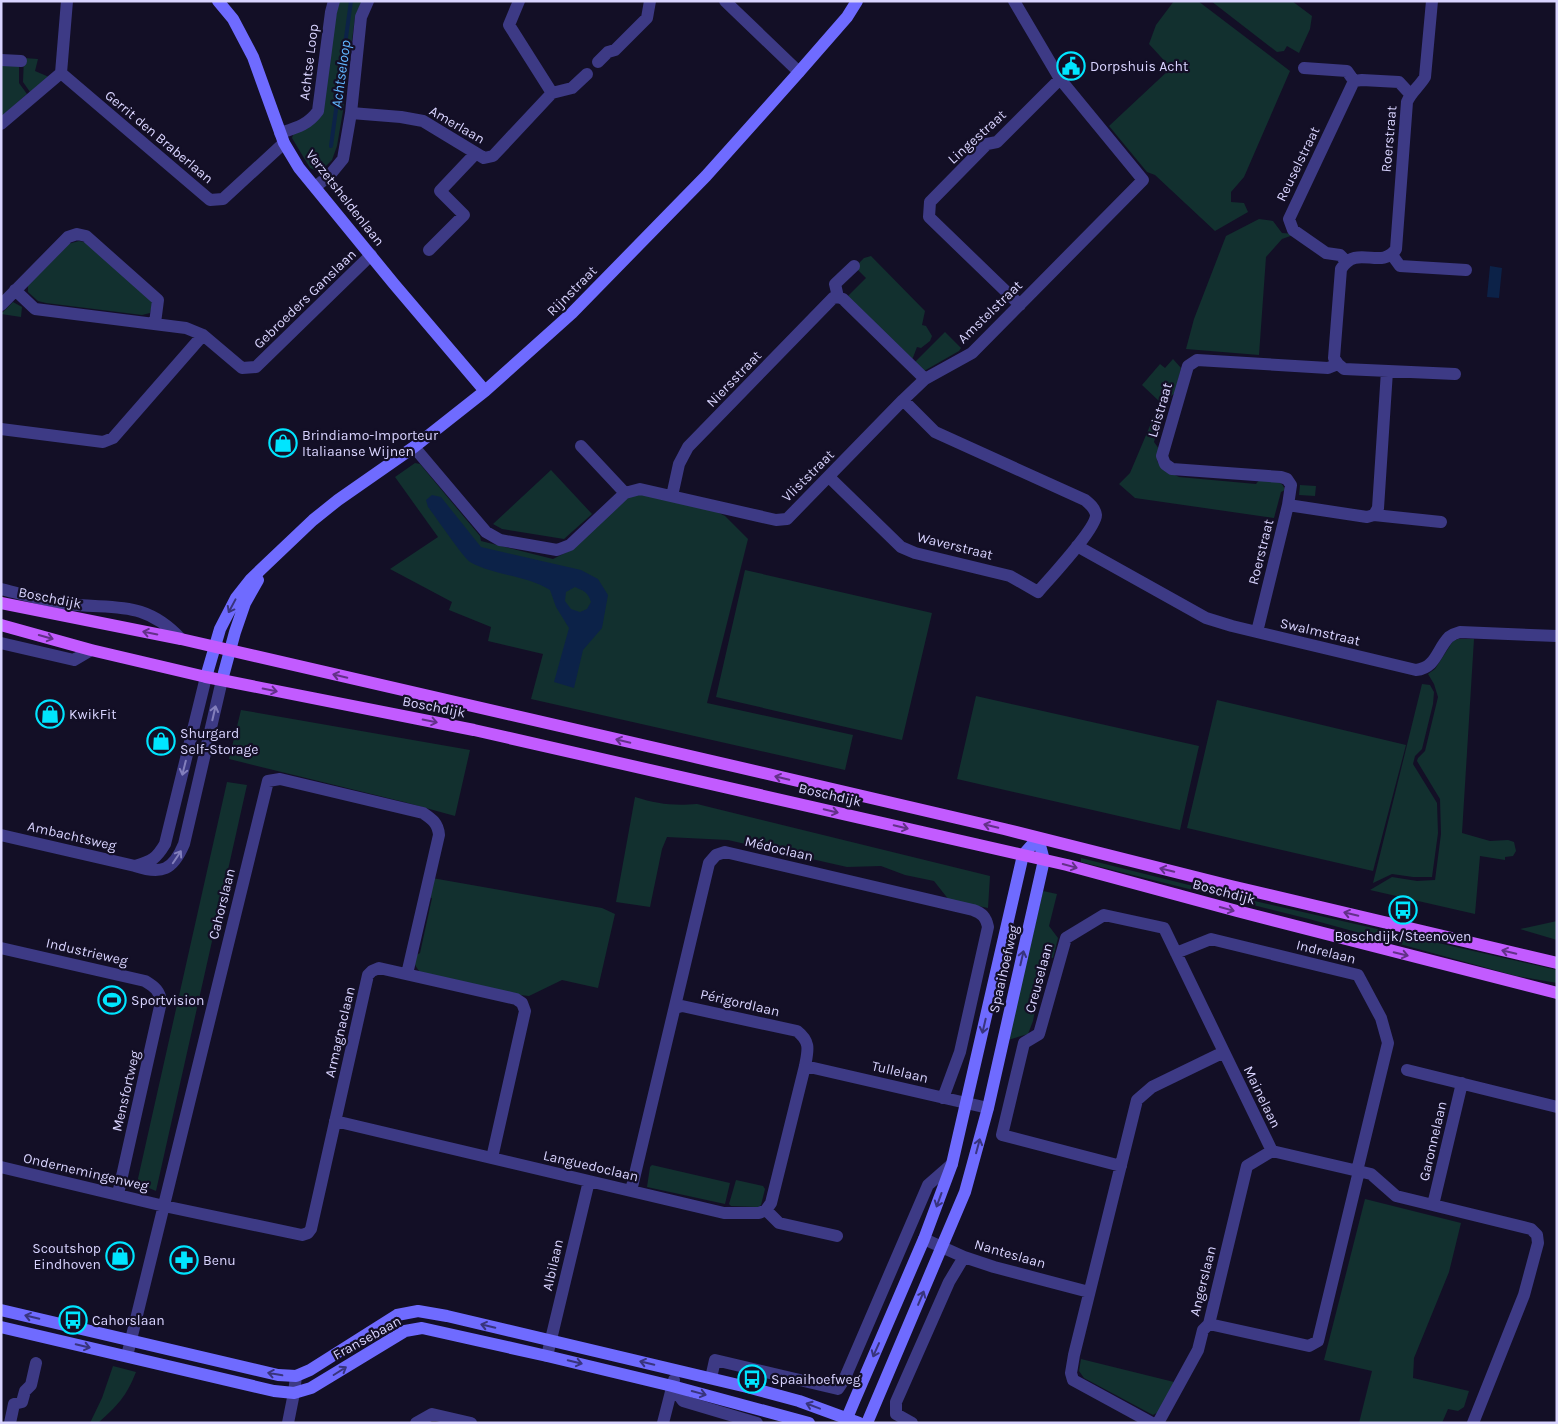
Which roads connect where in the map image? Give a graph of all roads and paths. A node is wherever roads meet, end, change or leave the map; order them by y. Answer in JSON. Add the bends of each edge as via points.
{"nodes":[{"id":1,"x":67,"y":1,"type":"edge"},
{"id":2,"x":218,"y":1,"type":"edge"},
{"id":3,"x":334,"y":1,"type":"edge"},
{"id":4,"x":368,"y":1,"type":"edge"},
{"id":5,"x":519,"y":1,"type":"edge"},
{"id":6,"x":650,"y":1,"type":"edge"},
{"id":7,"x":725,"y":1,"type":"edge"},
{"id":8,"x":857,"y":1,"type":"edge"},
{"id":9,"x":1014,"y":1,"type":"edge"},
{"id":10,"x":1432,"y":1,"type":"edge"},
{"id":11,"x":1,"y":60,"type":"edge"},
{"id":12,"x":21,"y":62,"type":"dead end"},
{"id":13,"x":598,"y":62,"type":"dead end"},
{"id":14,"x":1304,"y":68,"type":"dead end"},
{"id":15,"x":799,"y":72,"type":"junction"},
{"id":16,"x":60,"y":73,"type":"junction"},
{"id":17,"x":587,"y":74,"type":"dead end"},
{"id":18,"x":1060,"y":79,"type":"junction"},
{"id":19,"x":1354,"y":81,"type":"junction"},
{"id":20,"x":552,"y":93,"type":"junction"},
{"id":21,"x":1410,"y":94,"type":"junction"},
{"id":22,"x":351,"y":113,"type":"junction"},
{"id":23,"x":1,"y":124,"type":"edge"},
{"id":24,"x":282,"y":138,"type":"junction"},
{"id":25,"x":476,"y":153,"type":"junction"},
{"id":26,"x":315,"y":187,"type":"junction"},
{"id":27,"x":429,"y":250,"type":"dead end"},
{"id":28,"x":371,"y":255,"type":"junction"},
{"id":29,"x":1392,"y":255,"type":"junction"},
{"id":30,"x":1346,"y":261,"type":"junction"},
{"id":31,"x":854,"y":266,"type":"dead end"},
{"id":32,"x":1466,"y":270,"type":"dead end"},
{"id":33,"x":16,"y":290,"type":"junction"},
{"id":34,"x":838,"y":297,"type":"junction"},
{"id":35,"x":1,"y":305,"type":"edge"},
{"id":36,"x":1020,"y":305,"type":"junction"},
{"id":37,"x":155,"y":323,"type":"junction"},
{"id":38,"x":203,"y":336,"type":"junction"},
{"id":39,"x":1338,"y":364,"type":"junction"},
{"id":40,"x":1387,"y":370,"type":"junction"},
{"id":41,"x":1455,"y":374,"type":"dead end"},
{"id":42,"x":925,"y":379,"type":"junction"},
{"id":43,"x":485,"y":391,"type":"junction"},
{"id":44,"x":903,"y":400,"type":"junction"},
{"id":45,"x":1,"y":429,"type":"edge"},
{"id":46,"x":414,"y":446,"type":"junction"},
{"id":47,"x":581,"y":446,"type":"dead end"},
{"id":48,"x":829,"y":477,"type":"junction"},
{"id":49,"x":625,"y":493,"type":"junction"},
{"id":50,"x":672,"y":496,"type":"junction"},
{"id":51,"x":1288,"y":505,"type":"junction"},
{"id":52,"x":1374,"y":515,"type":"junction"},
{"id":53,"x":1441,"y":522,"type":"dead end"},
{"id":54,"x":1077,"y":546,"type":"junction"},
{"id":55,"x":270,"y":561,"type":"junction"},
{"id":56,"x":1,"y":589,"type":"edge"},
{"id":57,"x":1,"y":603,"type":"edge"},
{"id":58,"x":1,"y":625,"type":"edge"},
{"id":59,"x":1257,"y":632,"type":"junction"},
{"id":60,"x":1557,"y":636,"type":"edge"},
{"id":61,"x":180,"y":638,"type":"junction"},
{"id":62,"x":1,"y":643,"type":"edge"},
{"id":63,"x":214,"y":647,"type":"junction"},
{"id":64,"x":91,"y":650,"type":"junction"},
{"id":65,"x":230,"y":651,"type":"junction"},
{"id":66,"x":206,"y":677,"type":"junction"},
{"id":67,"x":222,"y":680,"type":"junction"},
{"id":68,"x":174,"y":809,"type":"junction"},
{"id":69,"x":191,"y":812,"type":"junction"},
{"id":70,"x":1,"y":835,"type":"edge"},
{"id":71,"x":1038,"y":838,"type":"junction"},
{"id":72,"x":1023,"y":855,"type":"junction"},
{"id":73,"x":1044,"y":860,"type":"junction"},
{"id":74,"x":135,"y":866,"type":"junction"},
{"id":75,"x":987,"y":920,"type":"joint"},
{"id":76,"x":1,"y":948,"type":"edge"},
{"id":77,"x":1176,"y":953,"type":"junction"},
{"id":78,"x":1557,"y":963,"type":"edge"},
{"id":79,"x":407,"y":974,"type":"junction"},
{"id":80,"x":1557,"y":993,"type":"edge"},
{"id":81,"x":161,"y":994,"type":"joint"},
{"id":82,"x":675,"y":1008,"type":"junction"},
{"id":83,"x":1224,"y":1052,"type":"junction"},
{"id":84,"x":805,"y":1066,"type":"junction"},
{"id":85,"x":1407,"y":1070,"type":"dead end"},
{"id":86,"x":1462,"y":1083,"type":"junction"},
{"id":87,"x":943,"y":1098,"type":"junction"},
{"id":88,"x":966,"y":1103,"type":"junction"},
{"id":89,"x":1557,"y":1107,"type":"edge"},
{"id":90,"x":988,"y":1108,"type":"junction"},
{"id":91,"x":335,"y":1122,"type":"junction"},
{"id":92,"x":1272,"y":1151,"type":"junction"},
{"id":93,"x":492,"y":1158,"type":"junction"},
{"id":94,"x":952,"y":1164,"type":"junction"},
{"id":95,"x":1120,"y":1166,"type":"junction"},
{"id":96,"x":1,"y":1167,"type":"edge"},
{"id":97,"x":1358,"y":1171,"type":"junction"},
{"id":98,"x":589,"y":1181,"type":"junction"},
{"id":99,"x":631,"y":1191,"type":"junction"},
{"id":100,"x":118,"y":1194,"type":"junction"},
{"id":101,"x":1433,"y":1205,"type":"junction"},
{"id":102,"x":164,"y":1206,"type":"junction"},
{"id":103,"x":766,"y":1210,"type":"junction"},
{"id":104,"x":837,"y":1236,"type":"dead end"},
{"id":105,"x":924,"y":1239,"type":"junction"},
{"id":106,"x":943,"y":1247,"type":"junction"},
{"id":107,"x":964,"y":1257,"type":"junction"},
{"id":108,"x":1089,"y":1292,"type":"junction"},
{"id":109,"x":1,"y":1310,"type":"edge"},
{"id":110,"x":1209,"y":1324,"type":"junction"},
{"id":111,"x":1,"y":1327,"type":"edge"},
{"id":112,"x":131,"y":1340,"type":"junction"},
{"id":113,"x":551,"y":1341,"type":"junction"},
{"id":114,"x":127,"y":1356,"type":"junction"},
{"id":115,"x":547,"y":1356,"type":"junction"},
{"id":116,"x":36,"y":1363,"type":"dead end"},
{"id":117,"x":676,"y":1370,"type":"junction"},
{"id":118,"x":296,"y":1376,"type":"junction"},
{"id":119,"x":711,"y":1378,"type":"junction"},
{"id":120,"x":672,"y":1386,"type":"junction"},
{"id":121,"x":294,"y":1392,"type":"junction"},
{"id":122,"x":1,"y":1401,"type":"edge"},
{"id":123,"x":14,"y":1404,"type":"junction"},
{"id":124,"x":851,"y":1421,"type":"edge"},
{"id":125,"x":10,"y":1423,"type":"edge"},
{"id":126,"x":288,"y":1423,"type":"edge"},
{"id":127,"x":416,"y":1423,"type":"edge"},
{"id":128,"x":471,"y":1423,"type":"edge"},
{"id":129,"x":663,"y":1423,"type":"edge"},
{"id":130,"x":757,"y":1423,"type":"edge"},
{"id":131,"x":809,"y":1423,"type":"edge"},
{"id":132,"x":867,"y":1423,"type":"edge"},
{"id":133,"x":912,"y":1423,"type":"edge"},
{"id":134,"x":1152,"y":1423,"type":"edge"},
{"id":135,"x":1158,"y":1423,"type":"edge"},
{"id":136,"x":1473,"y":1423,"type":"edge"}],
"edges":[{"from":1,"to":16,"type":"street"},
{"from":2,"to":24,"type":"street","name":"Verzetsheldenlaan","via":[[233,18],[253,58]]},
{"from":3,"to":24,"type":"street","name":"Achtse Loop","via":[[318,112],[312,120]]},
{"from":4,"to":22,"type":"street","via":[[361,17]]},
{"from":5,"to":20,"type":"street","via":[[509,25]]},
{"from":6,"to":13,"type":"street","via":[[647,18]]},
{"from":7,"to":15,"type":"street"},
{"from":8,"to":15,"type":"street","name":"Rijnstraat"},
{"from":9,"to":18,"type":"street","name":"Amstelstraat"},
{"from":10,"to":21,"type":"street","name":"Roerstraat","via":[[1425,77]]},
{"from":11,"to":12,"type":"street"},
{"from":14,"to":19,"type":"street","via":[[1347,71]]},
{"from":15,"to":43,"type":"street","name":"Rijnstraat","via":[[706,176],[572,313]]},
{"from":16,"to":23,"type":"street"},
{"from":16,"to":24,"type":"street","name":"Gerrit den Braberlaan","via":[[210,200],[222,199]]},
{"from":17,"to":20,"type":"street","name":"Amerlaan","via":[[572,88]]},
{"from":18,"to":36,"type":"street","name":"Amstelstraat","via":[[1143,180]]},
{"from":18,"to":36,"type":"street","name":"Lingestraat","via":[[997,142],[987,144],[930,202],[928,217]]},
{"from":19,"to":21,"type":"street","via":[[1399,82]]},
{"from":19,"to":30,"type":"street","name":"Reuselstraat","via":[[1289,219],[1293,230],[1326,253],[1340,255]]},
{"from":20,"to":25,"type":"street","name":"Amerlaan","via":[[493,156],[484,158]]},
{"from":21,"to":29,"type":"street","name":"Roerstraat","via":[[1396,249]]},
{"from":22,"to":25,"type":"street","name":"Amerlaan","via":[[423,121]]},
{"from":22,"to":26,"type":"street","via":[[343,159]]},
{"from":24,"to":26,"type":"street","name":"Verzetsheldenlaan","via":[[299,168]]},
{"from":25,"to":27,"type":"street","via":[[440,191],[464,215]]},
{"from":26,"to":28,"type":"street","name":"Verzetsheldenlaan"},
{"from":28,"to":38,"type":"street","name":"Gebroeders Ganslaan","via":[[256,367],[242,368]]},
{"from":28,"to":43,"type":"street","name":"Verzetsheldenlaan"},
{"from":29,"to":30,"type":"street","via":[[1385,258],[1353,257]]},
{"from":29,"to":32,"type":"street","via":[[1400,266]]},
{"from":30,"to":39,"type":"street","via":[[1341,269],[1334,358]]},
{"from":31,"to":34,"type":"street","via":[[835,284]]},
{"from":33,"to":35,"type":"street"},
{"from":33,"to":37,"type":"street","name":"Gebroeders Ganslaan","via":[[35,309]]},
{"from":33,"to":37,"type":"street","via":[[68,237],[86,236],[158,300]]},
{"from":34,"to":42,"type":"street"},
{"from":34,"to":50,"type":"street","name":"Niersstraat","via":[[833,298],[688,447]]},
{"from":36,"to":42,"type":"street","name":"Amstelstraat","via":[[972,354]]},
{"from":37,"to":38,"type":"street","name":"Gebroeders Ganslaan","via":[[186,328]]},
{"from":38,"to":45,"type":"street","via":[[113,438],[103,442]]},
{"from":39,"to":40,"type":"street","via":[[1344,369]]},
{"from":39,"to":51,"type":"street","name":"Leistraat","via":[[1328,368],[1197,360],[1188,366],[1162,456],[1165,464],[1172,469],[1287,479],[1291,485]]},
{"from":40,"to":41,"type":"street"},
{"from":40,"to":52,"type":"street","via":[[1378,508]]},
{"from":42,"to":44,"type":"street","name":"Amstelstraat"},
{"from":43,"to":46,"type":"street","name":"Rijnstraat"},
{"from":44,"to":48,"type":"street","name":"Vliststraat"},
{"from":44,"to":54,"type":"street","via":[[935,432],[1093,506],[1094,521]]},
{"from":46,"to":49,"type":"street","via":[[486,532],[500,540],[558,550],[570,545]]},
{"from":46,"to":55,"type":"street","name":"Rijnstraat","via":[[338,500]]},
{"from":47,"to":49,"type":"street"},
{"from":48,"to":50,"type":"street","name":"Vliststraat","via":[[788,518],[776,520]]},
{"from":48,"to":54,"type":"street","name":"Waverstraat","via":[[901,547],[1010,576],[1038,592]]},
{"from":49,"to":50,"type":"street","name":"Vliststraat","via":[[640,490]]},
{"from":51,"to":52,"type":"street","name":"Roerstraat","via":[[1367,517]]},
{"from":51,"to":59,"type":"street","name":"Roerstraat"},
{"from":52,"to":53,"type":"street","name":"Roerstraat"},
{"from":54,"to":59,"type":"street","name":"Swalmstraat","via":[[1206,618]]},
{"from":55,"to":63,"type":"street","name":"Rijnstraat","one_way":true,"via":[[236,598]]},
{"from":55,"to":65,"type":"street","name":"Rijnstraat","via":[[245,603]]},
{"from":56,"to":61,"type":"street","name":"Boschdijk","via":[[62,604],[142,611],[168,625]]},
{"from":61,"to":57,"type":"main road","name":"Boschdijk","one_way":true},
{"from":58,"to":64,"type":"main road","name":"Boschdijk","one_way":true},
{"from":59,"to":60,"type":"street","name":"Swalmstraat","via":[[1416,670],[1430,665],[1450,637],[1460,632]]},
{"from":61,"to":63,"type":"main road","name":"Boschdijk"},
{"from":62,"to":64,"type":"street","via":[[74,660]]},
{"from":63,"to":65,"type":"main road","name":"Boschdijk"},
{"from":63,"to":66,"type":"street","name":"Rijnstraat"},
{"from":64,"to":66,"type":"main road","name":"Boschdijk"},
{"from":65,"to":67,"type":"street","name":"Rijnstraat"},
{"from":71,"to":65,"type":"main road","name":"Boschdijk","one_way":true},
{"from":66,"to":67,"type":"main road","name":"Boschdijk"},
{"from":66,"to":68,"type":"street","one_way":true},
{"from":69,"to":67,"type":"street","name":"Ambachtsweg","one_way":true},
{"from":67,"to":72,"type":"main road","name":"Boschdijk","one_way":true,"via":[[474,730]]},
{"from":68,"to":69,"type":"street"},
{"from":68,"to":74,"type":"street","via":[[165,844],[158,855],[151,862]]},
{"from":74,"to":69,"type":"street","name":"Ambachtsweg","one_way":true,"via":[[160,871],[170,865],[184,844]]},
{"from":70,"to":74,"type":"street","name":"Ambachtsweg"},
{"from":71,"to":72,"type":"street","name":"Spaaihoefweg"},
{"from":71,"to":73,"type":"street","name":"Spaaihoefweg"},
{"from":78,"to":71,"type":"main road","name":"Boschdijk","one_way":true},
{"from":72,"to":73,"type":"main road","name":"Boschdijk"},
{"from":72,"to":88,"type":"street","name":"Spaaihoefweg","one_way":true},
{"from":73,"to":80,"type":"main road","name":"Boschdijk","one_way":true},
{"from":90,"to":73,"type":"street","name":"Spaaihoefweg","one_way":true},
{"from":75,"to":82,"type":"street","name":"Médoclaan","via":[[982,913],[973,910],[725,852],[716,855],[709,863]]},
{"from":75,"to":87,"type":"street","name":"Spaaihoefweg","via":[[960,1052]]},
{"from":76,"to":81,"type":"street","name":"Industrieweg","via":[[146,981]]},
{"from":77,"to":83,"type":"street","name":"Creuselaan"},
{"from":77,"to":95,"type":"street","name":"Creuselaan","via":[[1164,928],[1104,915],[1066,938],[1039,1034],[1024,1043],[1002,1135]]},
{"from":77,"to":97,"type":"street","name":"Indrelaan","via":[[1211,939],[1358,975],[1381,1018],[1388,1043]]},
{"from":79,"to":91,"type":"street","name":"Armagnaclaan","via":[[379,968],[368,975]]},
{"from":79,"to":93,"type":"street","name":"Armagnaclaan","via":[[522,1003],[525,1011]]},
{"from":79,"to":102,"type":"street","name":"Cahorslaan","via":[[439,835],[438,827],[423,813],[280,779],[268,781]]},
{"from":81,"to":100,"type":"street","name":"Mensfortweg"},
{"from":82,"to":84,"type":"street","name":"Périgordlaan","via":[[682,1006],[797,1031],[805,1038],[808,1049]]},
{"from":82,"to":99,"type":"street"},
{"from":83,"to":92,"type":"street","name":"Mainelaan"},
{"from":83,"to":95,"type":"street","via":[[1152,1087],[1137,1100]]},
{"from":84,"to":87,"type":"street","name":"Tullelaan"},
{"from":84,"to":103,"type":"street","name":"Périgordlaan","via":[[772,1203]]},
{"from":85,"to":86,"type":"street"},
{"from":86,"to":89,"type":"street"},
{"from":86,"to":101,"type":"street","name":"Garonnelaan"},
{"from":87,"to":88,"type":"street","name":"Tullelaan"},
{"from":88,"to":90,"type":"street","name":"Tullelaan"},
{"from":88,"to":94,"type":"street","name":"Spaaihoefweg"},
{"from":106,"to":90,"type":"street","name":"Spaaihoefweg","one_way":true,"via":[[965,1192]]},
{"from":91,"to":93,"type":"street","name":"Languedoclaan"},
{"from":91,"to":102,"type":"street","name":"Armagnaclaan","via":[[308,1234]]},
{"from":92,"to":97,"type":"street","name":"Mainelaan"},
{"from":92,"to":110,"type":"street","name":"Angerslaan","via":[[1247,1166]]},
{"from":93,"to":98,"type":"street","name":"Languedoclaan"},
{"from":94,"to":105,"type":"street","name":"Spaaihoefweg","one_way":true},
{"from":94,"to":119,"type":"street","via":[[928,1185],[838,1389],[716,1360]]},
{"from":95,"to":108,"type":"street"},
{"from":96,"to":100,"type":"street","name":"Ondernemingenweg"},
{"from":97,"to":101,"type":"street","name":"Mainelaan","via":[[1371,1174],[1396,1196]]},
{"from":97,"to":110,"type":"street","name":"Indrelaan","via":[[1318,1341],[1309,1346]]},
{"from":98,"to":99,"type":"street","name":"Languedoclaan"},
{"from":98,"to":113,"type":"street","name":"Albilaan"},
{"from":99,"to":103,"type":"street","name":"Languedoclaan","via":[[724,1213]]},
{"from":100,"to":102,"type":"street","name":"Ondernemingenweg"},
{"from":101,"to":136,"type":"street","name":"Mainelaan","via":[[1531,1229],[1537,1235],[1538,1243],[1524,1295]]},
{"from":102,"to":112,"type":"street","name":"Cahorslaan"},
{"from":103,"to":104,"type":"street","via":[[779,1223]]},
{"from":105,"to":106,"type":"street","name":"Nanteslaan"},
{"from":105,"to":124,"type":"street","name":"Spaaihoefweg","one_way":true},
{"from":106,"to":107,"type":"street","name":"Nanteslaan"},
{"from":132,"to":106,"type":"street","name":"Spaaihoefweg","one_way":true},
{"from":107,"to":108,"type":"street","name":"Nanteslaan"},
{"from":107,"to":133,"type":"street","via":[[949,1282],[896,1402],[896,1414]]},
{"from":108,"to":134,"type":"street","via":[[1074,1355],[1073,1380]]},
{"from":112,"to":109,"type":"street","one_way":true},
{"from":110,"to":135,"type":"street","name":"Angerslaan","via":[[1203,1330],[1198,1350]]},
{"from":111,"to":114,"type":"street","name":"Fransebaan","one_way":true},
{"from":112,"to":114,"type":"street","name":"Cahorslaan"},
{"from":118,"to":112,"type":"street","one_way":true,"via":[[278,1375]]},
{"from":113,"to":115,"type":"street","name":"Albilaan"},
{"from":117,"to":113,"type":"street","name":"Fransebaan","one_way":true},
{"from":113,"to":118,"type":"street","name":"Fransebaan","one_way":true,"via":[[418,1311],[397,1315]]},
{"from":114,"to":121,"type":"street","name":"Fransebaan","via":[[274,1391]]},
{"from":115,"to":120,"type":"street","name":"Fransebaan","one_way":true},
{"from":121,"to":115,"type":"street","name":"Fransebaan","one_way":true,"via":[[311,1388],[405,1331],[422,1328]]},
{"from":116,"to":123,"type":"street","via":[[31,1385],[25,1390],[22,1402]]},
{"from":117,"to":119,"type":"street","name":"Fransebaan"},
{"from":117,"to":120,"type":"street"},
{"from":118,"to":121,"type":"street"},
{"from":124,"to":119,"type":"street","name":"Fransebaan","one_way":true,"via":[[800,1401]]},
{"from":120,"to":129,"type":"street"},
{"from":120,"to":130,"type":"street","via":[[683,1401]]},
{"from":120,"to":131,"type":"street","name":"Fransebaan","one_way":true},
{"from":121,"to":126,"type":"street"},
{"from":122,"to":123,"type":"street"},
{"from":123,"to":125,"type":"street"},
{"from":127,"to":128,"type":"street","via":[[432,1414]]}]}
